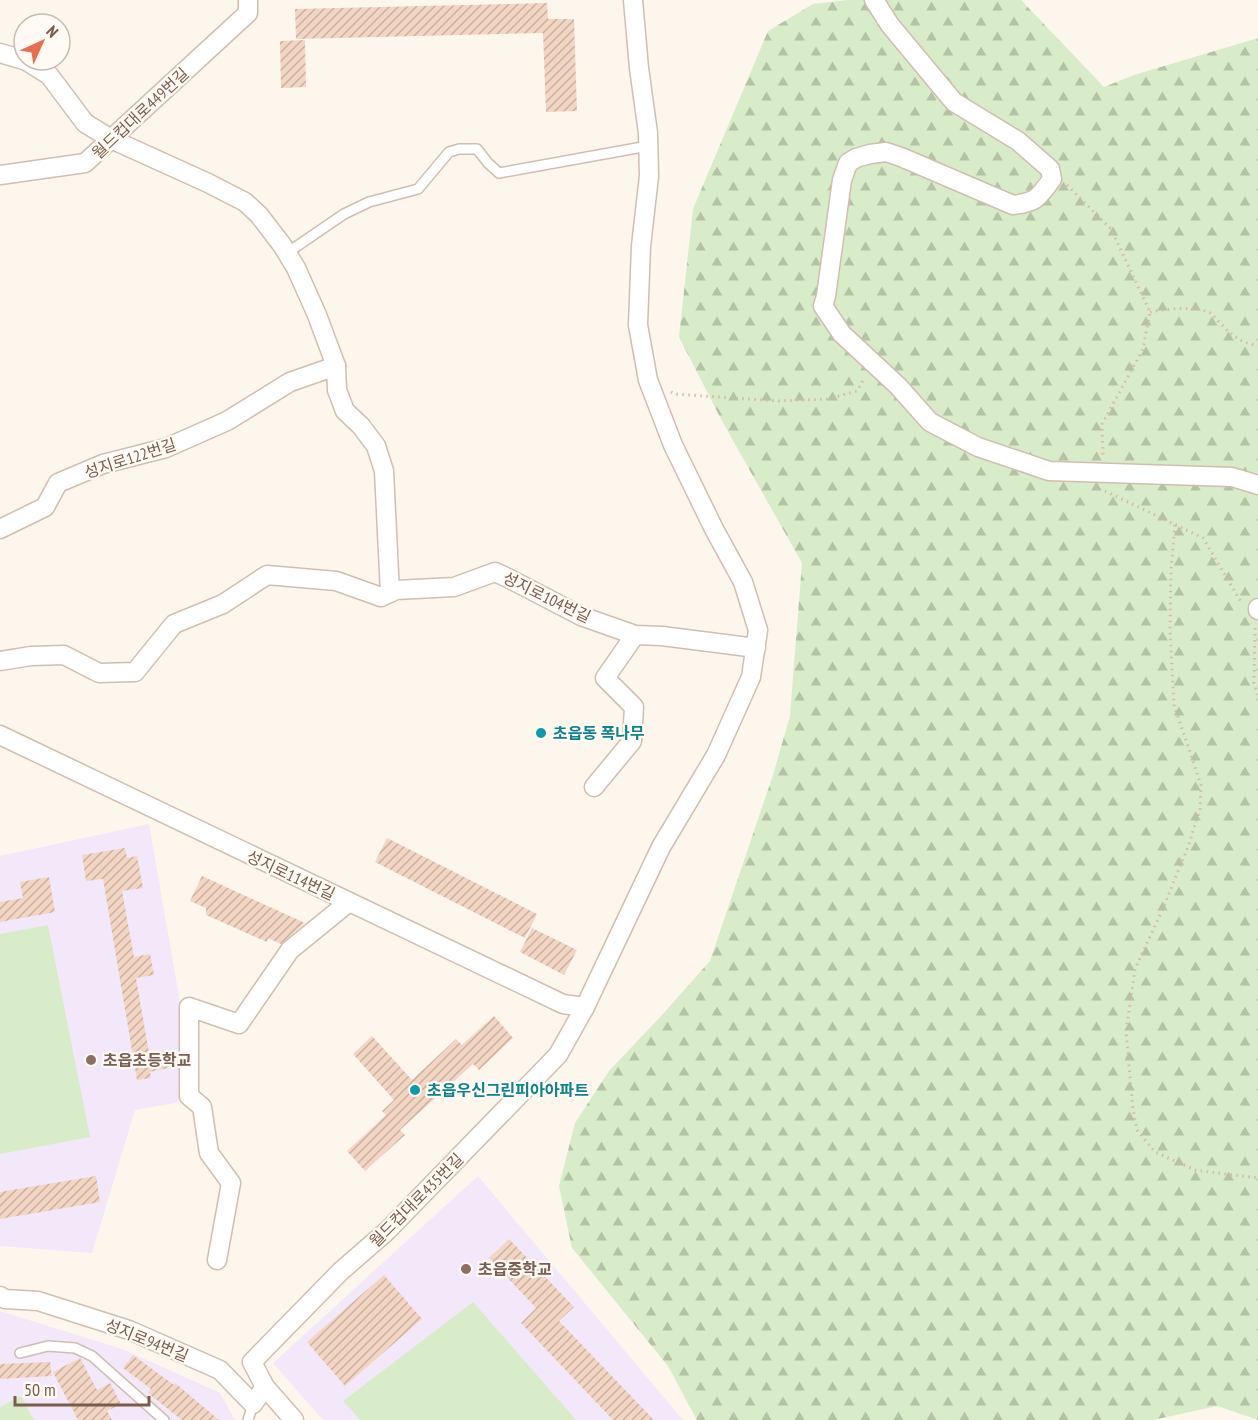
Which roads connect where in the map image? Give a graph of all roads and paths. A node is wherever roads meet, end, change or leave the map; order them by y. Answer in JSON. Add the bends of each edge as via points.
{"nodes":[{"id":1,"x":248,"y":0,"type":"edge"},
{"id":2,"x":633,"y":0,"type":"edge"},
{"id":3,"x":874,"y":0,"type":"edge"},
{"id":4,"x":44,"y":72,"type":"edge"},
{"id":5,"x":111,"y":140,"type":"junction"},
{"id":6,"x":648,"y":146,"type":"junction"},
{"id":7,"x":1050,"y":169,"type":"junction"},
{"id":8,"x":0,"y":175,"type":"edge"},
{"id":9,"x":287,"y":253,"type":"junction"},
{"id":10,"x":1150,"y":312,"type":"junction"},
{"id":11,"x":1258,"y":345,"type":"edge"},
{"id":12,"x":873,"y":362,"type":"junction"},
{"id":13,"x":336,"y":366,"type":"junction"},
{"id":14,"x":648,"y":380,"type":"junction"},
{"id":15,"x":1104,"y":473,"type":"junction"},
{"id":16,"x":1258,"y":485,"type":"edge"},
{"id":17,"x":1175,"y":525,"type":"junction"},
{"id":18,"x":0,"y":529,"type":"edge"},
{"id":19,"x":390,"y":593,"type":"junction"},
{"id":20,"x":1254,"y":612,"type":"edge"},
{"id":21,"x":635,"y":635,"type":"junction"},
{"id":22,"x":756,"y":648,"type":"junction"},
{"id":23,"x":0,"y":661,"type":"edge"},
{"id":24,"x":1258,"y":695,"type":"edge"},
{"id":25,"x":0,"y":735,"type":"edge"},
{"id":26,"x":594,"y":787,"type":"dead end"},
{"id":27,"x":349,"y":902,"type":"junction"},
{"id":28,"x":585,"y":1007,"type":"junction"},
{"id":29,"x":1258,"y":1178,"type":"edge"},
{"id":30,"x":217,"y":1260,"type":"dead end"},
{"id":31,"x":0,"y":1296,"type":"edge"},
{"id":32,"x":20,"y":1353,"type":"dead end"},
{"id":33,"x":265,"y":1387,"type":"junction"},
{"id":34,"x":250,"y":1412,"type":"edge"},
{"id":35,"x":164,"y":1420,"type":"edge"},
{"id":36,"x":294,"y":1420,"type":"edge"}],
"edges":[{"from":1,"to":5,"type":"street","name":"월드컵대로449번길","via":[[248,13]]},
{"from":2,"to":6,"type":"street"},
{"from":3,"to":7,"type":"street","via":[[954,102],[1018,141]]},
{"from":4,"to":5,"type":"street","via":[[85,123]]},
{"from":5,"to":8,"type":"street","name":"월드컵대로449번길","via":[[85,163]]},
{"from":5,"to":9,"type":"street","via":[[245,202]]},
{"from":6,"to":9,"type":"lane","via":[[499,173],[477,149],[459,149],[449,152],[418,189],[369,202],[344,214]]},
{"from":6,"to":14,"type":"street","via":[[638,325]]},
{"from":7,"to":10,"type":"path","via":[[1111,229]]},
{"from":7,"to":12,"type":"street","via":[[1052,179],[1039,197],[1013,205],[886,152],[848,163],[823,306],[842,334]]},
{"from":9,"to":13,"type":"street"},
{"from":10,"to":11,"type":"path","via":[[1174,308],[1211,313],[1233,336]]},
{"from":10,"to":15,"type":"path","via":[[1143,349],[1102,424]]},
{"from":12,"to":14,"type":"path","via":[[857,391],[828,399],[778,401],[674,394]]},
{"from":12,"to":15,"type":"street","via":[[930,422],[978,447],[1049,471]]},
{"from":13,"to":18,"type":"street","name":"성지로122번길","via":[[290,382],[227,422],[166,448],[103,464],[58,483],[45,507]]},
{"from":13,"to":19,"type":"street","via":[[337,390],[345,411],[376,446],[384,471]]},
{"from":14,"to":22,"type":"street","via":[[673,444],[743,582],[758,630]]},
{"from":15,"to":16,"type":"street","via":[[1232,477]]},
{"from":15,"to":17,"type":"path","via":[[1105,491]]},
{"from":17,"to":20,"type":"path","via":[[1203,538]]},
{"from":17,"to":29,"type":"path","via":[[1170,631],[1174,705],[1201,785],[1200,809],[1188,847],[1135,969],[1126,1032],[1133,1110],[1137,1131],[1155,1152],[1195,1170]]},
{"from":19,"to":21,"type":"street","name":"성지로104번길","via":[[454,587],[495,572],[581,616]]},
{"from":19,"to":23,"type":"street","name":"성지로104번길","via":[[381,597],[336,581],[267,575],[223,604],[174,624],[135,672],[99,673],[63,654]]},
{"from":20,"to":24,"type":"path","via":[[1254,682]]},
{"from":21,"to":22,"type":"street","name":"성지로104번길"},
{"from":21,"to":26,"type":"street","via":[[605,678],[634,707],[632,741]]},
{"from":22,"to":28,"type":"street","via":[[751,677],[716,755],[661,847]]},
{"from":25,"to":27,"type":"street","name":"성지로114번길"},
{"from":27,"to":28,"type":"street","name":"성지로114번길","via":[[563,1004]]},
{"from":27,"to":30,"type":"street","via":[[290,950],[238,1024],[189,1007],[189,1096],[202,1107],[209,1153],[231,1183]]},
{"from":28,"to":33,"type":"street","name":"월드컵대로435번길","via":[[558,1055],[387,1231],[341,1271],[252,1362]]},
{"from":31,"to":34,"type":"street","name":"성지로94번길","via":[[38,1300],[129,1330],[220,1370]]},
{"from":32,"to":35,"type":"lane","via":[[48,1346],[75,1348],[92,1356]]},
{"from":33,"to":34,"type":"street","name":"성지로94번길"},
{"from":33,"to":36,"type":"street"}]}
